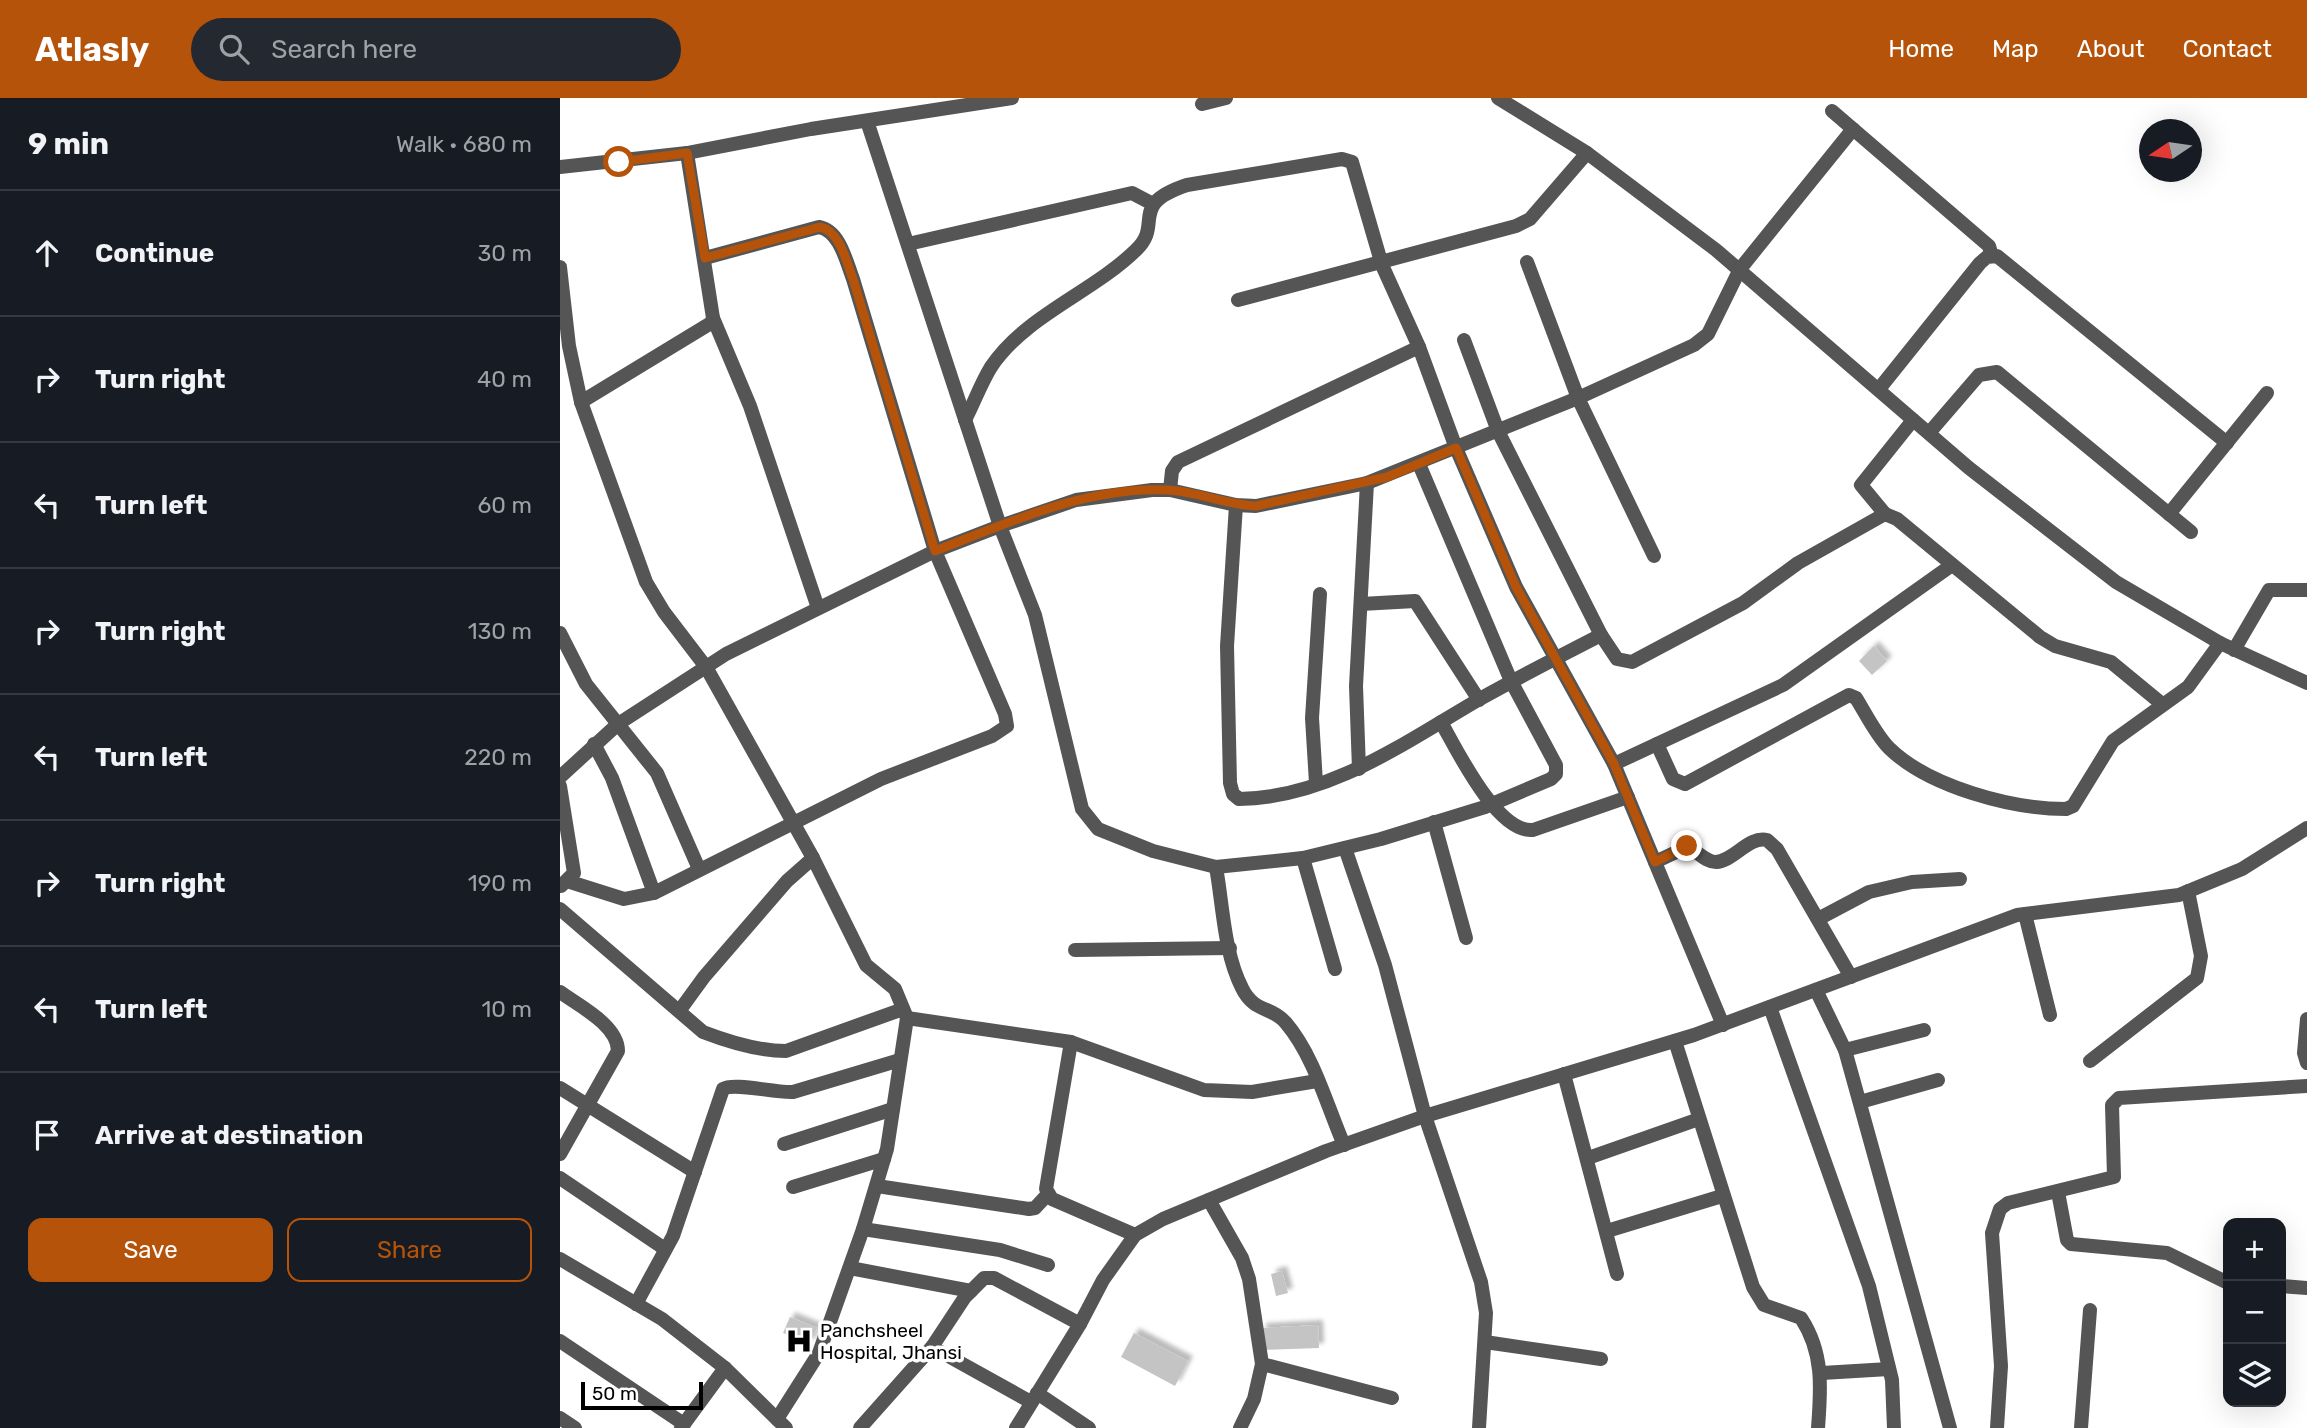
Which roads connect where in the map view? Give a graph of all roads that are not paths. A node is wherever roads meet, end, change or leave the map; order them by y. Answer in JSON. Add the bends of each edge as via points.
{"nodes":[{"id":1,"x":1012,"y":98,"type":"edge"},
{"id":2,"x":1226,"y":98,"type":"edge"},
{"id":3,"x":1498,"y":98,"type":"edge"},
{"id":4,"x":977,"y":101,"type":"edge"},
{"id":5,"x":1202,"y":104,"type":"dead end"},
{"id":6,"x":1832,"y":111,"type":"dead end"},
{"id":7,"x":867,"y":121,"type":"junction"},
{"id":8,"x":1853,"y":129,"type":"junction"},
{"id":9,"x":687,"y":153,"type":"junction"},
{"id":10,"x":1587,"y":153,"type":"junction"},
{"id":11,"x":560,"y":167,"type":"edge"},
{"id":12,"x":1152,"y":203,"type":"junction"},
{"id":13,"x":908,"y":244,"type":"junction"},
{"id":14,"x":1992,"y":256,"type":"junction"},
{"id":15,"x":705,"y":258,"type":"junction"},
{"id":16,"x":1381,"y":261,"type":"junction"},
{"id":17,"x":1527,"y":262,"type":"dead end"},
{"id":18,"x":560,"y":267,"type":"edge"},
{"id":19,"x":1740,"y":269,"type":"junction"},
{"id":20,"x":1238,"y":300,"type":"dead end"},
{"id":21,"x":713,"y":318,"type":"junction"},
{"id":22,"x":1464,"y":340,"type":"dead end"},
{"id":23,"x":1419,"y":347,"type":"junction"},
{"id":24,"x":1879,"y":389,"type":"junction"},
{"id":25,"x":2267,"y":393,"type":"dead end"},
{"id":26,"x":1578,"y":398,"type":"junction"},
{"id":27,"x":581,"y":402,"type":"junction"},
{"id":28,"x":965,"y":420,"type":"junction"},
{"id":29,"x":1913,"y":420,"type":"junction"},
{"id":30,"x":1498,"y":431,"type":"junction"},
{"id":31,"x":1929,"y":433,"type":"junction"},
{"id":32,"x":2227,"y":443,"type":"junction"},
{"id":33,"x":1456,"y":448,"type":"junction"},
{"id":34,"x":1419,"y":464,"type":"junction"},
{"id":35,"x":1367,"y":483,"type":"junction"},
{"id":36,"x":1170,"y":490,"type":"junction"},
{"id":37,"x":1236,"y":505,"type":"junction"},
{"id":38,"x":1885,"y":514,"type":"junction"},
{"id":39,"x":2169,"y":514,"type":"junction"},
{"id":40,"x":1000,"y":526,"type":"junction"},
{"id":41,"x":2191,"y":531,"type":"dead end"},
{"id":42,"x":935,"y":551,"type":"junction"},
{"id":43,"x":1654,"y":556,"type":"dead end"},
{"id":44,"x":1952,"y":565,"type":"junction"},
{"id":45,"x":2307,"y":590,"type":"edge"},
{"id":46,"x":1320,"y":594,"type":"dead end"},
{"id":47,"x":1360,"y":604,"type":"junction"},
{"id":48,"x":818,"y":608,"type":"junction"},
{"id":49,"x":560,"y":633,"type":"edge"},
{"id":50,"x":1601,"y":635,"type":"junction"},
{"id":51,"x":2220,"y":643,"type":"junction"},
{"id":52,"x":2234,"y":650,"type":"junction"},
{"id":53,"x":1554,"y":659,"type":"junction"},
{"id":54,"x":706,"y":667,"type":"junction"},
{"id":55,"x":1511,"y":681,"type":"junction"},
{"id":56,"x":2307,"y":683,"type":"edge"},
{"id":57,"x":1479,"y":700,"type":"junction"},
{"id":58,"x":2162,"y":704,"type":"junction"},
{"id":59,"x":1441,"y":722,"type":"junction"},
{"id":60,"x":618,"y":724,"type":"junction"},
{"id":61,"x":594,"y":744,"type":"junction"},
{"id":62,"x":1657,"y":744,"type":"junction"},
{"id":63,"x":1614,"y":764,"type":"junction"},
{"id":64,"x":1359,"y":769,"type":"junction"},
{"id":65,"x":560,"y":777,"type":"edge"},
{"id":66,"x":1316,"y":783,"type":"junction"},
{"id":67,"x":560,"y":786,"type":"edge"},
{"id":68,"x":1628,"y":797,"type":"junction"},
{"id":69,"x":1490,"y":804,"type":"junction"},
{"id":70,"x":1434,"y":822,"type":"junction"},
{"id":71,"x":794,"y":824,"type":"junction"},
{"id":72,"x":2307,"y":828,"type":"edge"},
{"id":73,"x":1345,"y":848,"type":"junction"},
{"id":74,"x":813,"y":858,"type":"junction"},
{"id":75,"x":1303,"y":858,"type":"junction"},
{"id":76,"x":1655,"y":862,"type":"junction"},
{"id":77,"x":1216,"y":867,"type":"junction"},
{"id":78,"x":699,"y":869,"type":"junction"},
{"id":79,"x":1959,"y":879,"type":"dead end"},
{"id":80,"x":564,"y":884,"type":"edge"},
{"id":81,"x":2188,"y":891,"type":"junction"},
{"id":82,"x":654,"y":893,"type":"junction"},
{"id":83,"x":560,"y":909,"type":"edge"},
{"id":84,"x":2025,"y":915,"type":"junction"},
{"id":85,"x":1818,"y":919,"type":"junction"},
{"id":86,"x":1466,"y":938,"type":"dead end"},
{"id":87,"x":1230,"y":948,"type":"junction"},
{"id":88,"x":1075,"y":950,"type":"dead end"},
{"id":89,"x":1335,"y":969,"type":"dead end"},
{"id":90,"x":1851,"y":977,"type":"junction"},
{"id":91,"x":1816,"y":990,"type":"junction"},
{"id":92,"x":560,"y":992,"type":"edge"},
{"id":93,"x":1770,"y":1007,"type":"junction"},
{"id":94,"x":680,"y":1010,"type":"junction"},
{"id":95,"x":905,"y":1014,"type":"junction"},
{"id":96,"x":2050,"y":1015,"type":"dead end"},
{"id":97,"x":2307,"y":1022,"type":"edge"},
{"id":98,"x":1723,"y":1025,"type":"junction"},
{"id":99,"x":1924,"y":1030,"type":"dead end"},
{"id":100,"x":1675,"y":1041,"type":"junction"},
{"id":101,"x":1071,"y":1042,"type":"junction"},
{"id":102,"x":1844,"y":1051,"type":"junction"},
{"id":103,"x":900,"y":1060,"type":"junction"},
{"id":104,"x":2090,"y":1061,"type":"dead end"},
{"id":105,"x":2307,"y":1063,"type":"edge"},
{"id":106,"x":1564,"y":1073,"type":"junction"},
{"id":107,"x":1938,"y":1080,"type":"dead end"},
{"id":108,"x":1317,"y":1081,"type":"junction"},
{"id":109,"x":2307,"y":1086,"type":"edge"},
{"id":110,"x":560,"y":1088,"type":"edge"},
{"id":111,"x":1860,"y":1102,"type":"junction"},
{"id":112,"x":586,"y":1106,"type":"junction"},
{"id":113,"x":893,"y":1109,"type":"junction"},
{"id":114,"x":1425,"y":1116,"type":"junction"},
{"id":115,"x":1699,"y":1119,"type":"junction"},
{"id":116,"x":784,"y":1144,"type":"dead end"},
{"id":117,"x":1345,"y":1145,"type":"junction"},
{"id":118,"x":560,"y":1154,"type":"edge"},
{"id":119,"x":1588,"y":1158,"type":"junction"},
{"id":120,"x":884,"y":1159,"type":"junction"},
{"id":121,"x":695,"y":1172,"type":"junction"},
{"id":122,"x":560,"y":1178,"type":"edge"},
{"id":123,"x":877,"y":1186,"type":"junction"},
{"id":124,"x":793,"y":1187,"type":"dead end"},
{"id":125,"x":2058,"y":1192,"type":"junction"},
{"id":126,"x":1048,"y":1195,"type":"junction"},
{"id":127,"x":1722,"y":1196,"type":"junction"},
{"id":128,"x":1209,"y":1200,"type":"junction"},
{"id":129,"x":863,"y":1229,"type":"junction"},
{"id":130,"x":1606,"y":1231,"type":"junction"},
{"id":131,"x":1135,"y":1235,"type":"junction"},
{"id":132,"x":665,"y":1249,"type":"junction"},
{"id":133,"x":560,"y":1259,"type":"edge"},
{"id":134,"x":1048,"y":1265,"type":"dead end"},
{"id":135,"x":850,"y":1268,"type":"junction"},
{"id":136,"x":1617,"y":1274,"type":"dead end"},
{"id":137,"x":2223,"y":1281,"type":"edge"},
{"id":138,"x":2286,"y":1286,"type":"edge"},
{"id":139,"x":2307,"y":1288,"type":"edge"},
{"id":140,"x":971,"y":1291,"type":"junction"},
{"id":141,"x":636,"y":1304,"type":"junction"},
{"id":142,"x":2090,"y":1310,"type":"dead end"},
{"id":143,"x":1080,"y":1324,"type":"junction"},
{"id":144,"x":560,"y":1341,"type":"edge"},
{"id":145,"x":1485,"y":1342,"type":"junction"},
{"id":146,"x":932,"y":1347,"type":"junction"},
{"id":147,"x":1601,"y":1359,"type":"dead end"},
{"id":148,"x":1262,"y":1364,"type":"junction"},
{"id":149,"x":725,"y":1368,"type":"junction"},
{"id":150,"x":1889,"y":1369,"type":"junction"},
{"id":151,"x":1822,"y":1373,"type":"junction"},
{"id":152,"x":1034,"y":1397,"type":"junction"},
{"id":153,"x":1392,"y":1398,"type":"dead end"},
{"id":154,"x":560,"y":1419,"type":"edge"},
{"id":155,"x":782,"y":1424,"type":"edge"},
{"id":156,"x":682,"y":1426,"type":"edge"},
{"id":157,"x":575,"y":1428,"type":"edge"},
{"id":158,"x":860,"y":1428,"type":"edge"},
{"id":159,"x":1016,"y":1428,"type":"edge"},
{"id":160,"x":1088,"y":1428,"type":"edge"},
{"id":161,"x":1240,"y":1428,"type":"edge"},
{"id":162,"x":1479,"y":1428,"type":"edge"},
{"id":163,"x":1818,"y":1428,"type":"edge"},
{"id":164,"x":1894,"y":1428,"type":"edge"},
{"id":165,"x":1950,"y":1428,"type":"edge"},
{"id":166,"x":1997,"y":1428,"type":"edge"},
{"id":167,"x":2081,"y":1428,"type":"edge"}],
"edges":[{"from":1,"to":4,"type":"street"},
{"from":2,"to":5,"type":"street"},
{"from":3,"to":10,"type":"street"},
{"from":4,"to":7,"type":"street"},
{"from":6,"to":8,"type":"street"},
{"from":7,"to":9,"type":"street"},
{"from":7,"to":13,"type":"street"},
{"from":8,"to":14,"type":"street","via":[[1989,246]]},
{"from":8,"to":19,"type":"street"},
{"from":9,"to":11,"type":"street"},
{"from":9,"to":15,"type":"street"},
{"from":10,"to":16,"type":"street","via":[[1530,219]]},
{"from":10,"to":19,"type":"street"},
{"from":12,"to":13,"type":"street","via":[[1132,193]]},
{"from":12,"to":16,"type":"street","via":[[1187,185],[1348,159],[1356,170]]},
{"from":12,"to":28,"type":"street","via":[[1140,247],[1017,337],[991,367]]},
{"from":13,"to":28,"type":"street"},
{"from":14,"to":24,"type":"street","via":[[1980,263]]},
{"from":14,"to":32,"type":"street"},
{"from":15,"to":21,"type":"street"},
{"from":15,"to":42,"type":"street","via":[[820,227],[830,230],[853,279]]},
{"from":16,"to":20,"type":"street"},
{"from":16,"to":23,"type":"street"},
{"from":17,"to":26,"type":"street"},
{"from":18,"to":27,"type":"street"},
{"from":19,"to":24,"type":"street"},
{"from":19,"to":26,"type":"street","via":[[1704,339]]},
{"from":21,"to":27,"type":"street","via":[[659,357]]},
{"from":21,"to":48,"type":"street","via":[[751,406]]},
{"from":22,"to":30,"type":"street"},
{"from":23,"to":33,"type":"street"},
{"from":23,"to":36,"type":"street","via":[[1178,462]]},
{"from":24,"to":29,"type":"street"},
{"from":25,"to":32,"type":"street"},
{"from":26,"to":30,"type":"street"},
{"from":26,"to":43,"type":"street"},
{"from":27,"to":54,"type":"street","via":[[646,582]]},
{"from":28,"to":40,"type":"street"},
{"from":29,"to":31,"type":"street"},
{"from":29,"to":38,"type":"street","via":[[1861,485]]},
{"from":30,"to":33,"type":"street"},
{"from":30,"to":50,"type":"street"},
{"from":31,"to":39,"type":"street","via":[[1979,375],[1997,372]]},
{"from":31,"to":51,"type":"street","via":[[2116,582]]},
{"from":32,"to":39,"type":"street"},
{"from":33,"to":34,"type":"street"},
{"from":33,"to":53,"type":"street","via":[[1516,587]]},
{"from":34,"to":35,"type":"street"},
{"from":34,"to":55,"type":"street"},
{"from":35,"to":37,"type":"street","via":[[1256,506]]},
{"from":35,"to":47,"type":"street"},
{"from":36,"to":37,"type":"street"},
{"from":36,"to":40,"type":"street","via":[[1076,500]]},
{"from":37,"to":66,"type":"street","via":[[1227,646],[1233,794],[1250,799]]},
{"from":38,"to":44,"type":"street"},
{"from":38,"to":50,"type":"street","via":[[1798,562],[1743,603],[1632,662],[1617,659]]},
{"from":39,"to":41,"type":"street"},
{"from":40,"to":42,"type":"street"},
{"from":40,"to":77,"type":"street","via":[[1035,615],[1086,817],[1098,829],[1153,851]]},
{"from":42,"to":48,"type":"street"},
{"from":42,"to":71,"type":"street","via":[[1007,726],[881,779]]},
{"from":44,"to":58,"type":"street","via":[[2040,637],[2110,662]]},
{"from":44,"to":62,"type":"street","via":[[1783,685]]},
{"from":45,"to":52,"type":"street","via":[[2269,590]]},
{"from":46,"to":66,"type":"street","via":[[1312,718]]},
{"from":47,"to":57,"type":"street","via":[[1415,601]]},
{"from":47,"to":64,"type":"street","via":[[1356,686]]},
{"from":48,"to":54,"type":"street"},
{"from":49,"to":60,"type":"street","via":[[586,684]]},
{"from":50,"to":53,"type":"street"},
{"from":51,"to":52,"type":"street"},
{"from":51,"to":58,"type":"street","via":[[2188,687]]},
{"from":52,"to":56,"type":"street"},
{"from":53,"to":55,"type":"street"},
{"from":53,"to":63,"type":"street"},
{"from":54,"to":60,"type":"street"},
{"from":54,"to":71,"type":"street"},
{"from":55,"to":57,"type":"street"},
{"from":55,"to":69,"type":"street","via":[[1556,765],[1556,774],[1545,784]]},
{"from":57,"to":59,"type":"street"},
{"from":58,"to":62,"type":"street","via":[[2113,741],[2081,796],[2066,809],[2003,802],[1933,777],[1886,745],[1856,698],[1849,695],[1685,784],[1673,779]]},
{"from":59,"to":64,"type":"street"},
{"from":59,"to":69,"type":"street"},
{"from":60,"to":61,"type":"street"},
{"from":60,"to":78,"type":"street","via":[[661,780]]},
{"from":61,"to":65,"type":"street"},
{"from":61,"to":82,"type":"street","via":[[612,778]]},
{"from":62,"to":63,"type":"street"},
{"from":63,"to":68,"type":"street"},
{"from":64,"to":66,"type":"street"},
{"from":67,"to":80,"type":"street","via":[[574,863],[574,873]]},
{"from":68,"to":69,"type":"street","via":[[1528,830]]},
{"from":68,"to":76,"type":"street"},
{"from":69,"to":70,"type":"street"},
{"from":70,"to":73,"type":"street"},
{"from":70,"to":86,"type":"street"},
{"from":71,"to":74,"type":"street"},
{"from":71,"to":78,"type":"street"},
{"from":72,"to":81,"type":"street","via":[[2242,869]]},
{"from":73,"to":75,"type":"street"},
{"from":73,"to":114,"type":"street","via":[[1385,965]]},
{"from":74,"to":94,"type":"street","via":[[787,881]]},
{"from":74,"to":95,"type":"street","via":[[866,965],[895,989]]},
{"from":75,"to":77,"type":"street"},
{"from":75,"to":89,"type":"street"},
{"from":76,"to":85,"type":"street","via":[[1687,846],[1707,859],[1720,861],[1758,840],[1767,840],[1777,849]]},
{"from":76,"to":98,"type":"street"},
{"from":77,"to":87,"type":"street"},
{"from":78,"to":82,"type":"street"},
{"from":79,"to":85,"type":"street","via":[[1877,890]]},
{"from":80,"to":82,"type":"street","via":[[624,899]]},
{"from":81,"to":84,"type":"street"},
{"from":81,"to":104,"type":"street","via":[[2202,956],[2200,972]]},
{"from":83,"to":94,"type":"street"},
{"from":84,"to":90,"type":"street"},
{"from":84,"to":96,"type":"street"},
{"from":85,"to":90,"type":"street"},
{"from":87,"to":88,"type":"street"},
{"from":87,"to":108,"type":"street","via":[[1243,991],[1256,1008],[1288,1025]]},
{"from":90,"to":91,"type":"street"},
{"from":91,"to":93,"type":"street"},
{"from":91,"to":102,"type":"street"},
{"from":92,"to":112,"type":"street","via":[[618,1041],[618,1051]]},
{"from":93,"to":98,"type":"street"},
{"from":93,"to":150,"type":"street","via":[[1846,1216]]},
{"from":94,"to":95,"type":"street","via":[[703,1032],[773,1051]]},
{"from":95,"to":101,"type":"street"},
{"from":95,"to":103,"type":"street"},
{"from":97,"to":105,"type":"street"},
{"from":98,"to":100,"type":"street"},
{"from":99,"to":102,"type":"street"},
{"from":100,"to":106,"type":"street"},
{"from":100,"to":115,"type":"street"},
{"from":101,"to":108,"type":"street","via":[[1204,1090],[1252,1092]]},
{"from":101,"to":126,"type":"street"},
{"from":102,"to":111,"type":"street"},
{"from":103,"to":113,"type":"street"},
{"from":103,"to":121,"type":"street","via":[[793,1092],[728,1086],[720,1094]]},
{"from":106,"to":114,"type":"street"},
{"from":106,"to":119,"type":"street"},
{"from":107,"to":111,"type":"street"},
{"from":108,"to":117,"type":"street"},
{"from":109,"to":125,"type":"street","via":[[2119,1098],[2112,1105],[2115,1177]]},
{"from":110,"to":112,"type":"street"},
{"from":111,"to":165,"type":"street"},
{"from":112,"to":118,"type":"street"},
{"from":112,"to":121,"type":"street"},
{"from":113,"to":116,"type":"street"},
{"from":113,"to":120,"type":"street"},
{"from":114,"to":117,"type":"street"},
{"from":114,"to":145,"type":"street","via":[[1481,1282]]},
{"from":115,"to":119,"type":"street"},
{"from":115,"to":127,"type":"street"},
{"from":117,"to":128,"type":"street"},
{"from":119,"to":130,"type":"street"},
{"from":120,"to":123,"type":"street"},
{"from":120,"to":124,"type":"street"},
{"from":121,"to":132,"type":"street"},
{"from":122,"to":132,"type":"street"},
{"from":123,"to":126,"type":"street","via":[[1029,1209]]},
{"from":123,"to":129,"type":"street"},
{"from":125,"to":137,"type":"street","via":[[2071,1244],[2167,1253]]},
{"from":125,"to":166,"type":"street","via":[[2008,1203],[1995,1218],[1992,1233],[2001,1366]]},
{"from":126,"to":131,"type":"street"},
{"from":127,"to":130,"type":"street"},
{"from":127,"to":151,"type":"street","via":[[1753,1287],[1765,1305],[1801,1318]]},
{"from":128,"to":131,"type":"street"},
{"from":128,"to":148,"type":"street","via":[[1249,1279]]},
{"from":129,"to":134,"type":"street","via":[[1000,1250]]},
{"from":129,"to":135,"type":"street"},
{"from":130,"to":136,"type":"street"},
{"from":131,"to":143,"type":"street","via":[[1102,1280]]},
{"from":132,"to":141,"type":"street"},
{"from":133,"to":141,"type":"street"},
{"from":135,"to":140,"type":"street"},
{"from":135,"to":155,"type":"street","via":[[819,1353]]},
{"from":138,"to":139,"type":"street"},
{"from":140,"to":143,"type":"street","via":[[979,1280],[994,1278]]},
{"from":140,"to":146,"type":"street"},
{"from":141,"to":149,"type":"street"},
{"from":142,"to":167,"type":"street"},
{"from":143,"to":152,"type":"street"},
{"from":144,"to":156,"type":"street"},
{"from":145,"to":147,"type":"street"},
{"from":145,"to":162,"type":"street"},
{"from":146,"to":152,"type":"street"},
{"from":146,"to":158,"type":"street"},
{"from":148,"to":153,"type":"street"},
{"from":148,"to":161,"type":"street","via":[[1255,1399]]},
{"from":149,"to":155,"type":"street"},
{"from":149,"to":156,"type":"street"},
{"from":150,"to":151,"type":"street"},
{"from":150,"to":164,"type":"street"},
{"from":151,"to":163,"type":"street"},
{"from":152,"to":159,"type":"street"},
{"from":152,"to":160,"type":"street"},
{"from":154,"to":157,"type":"street"}]}
